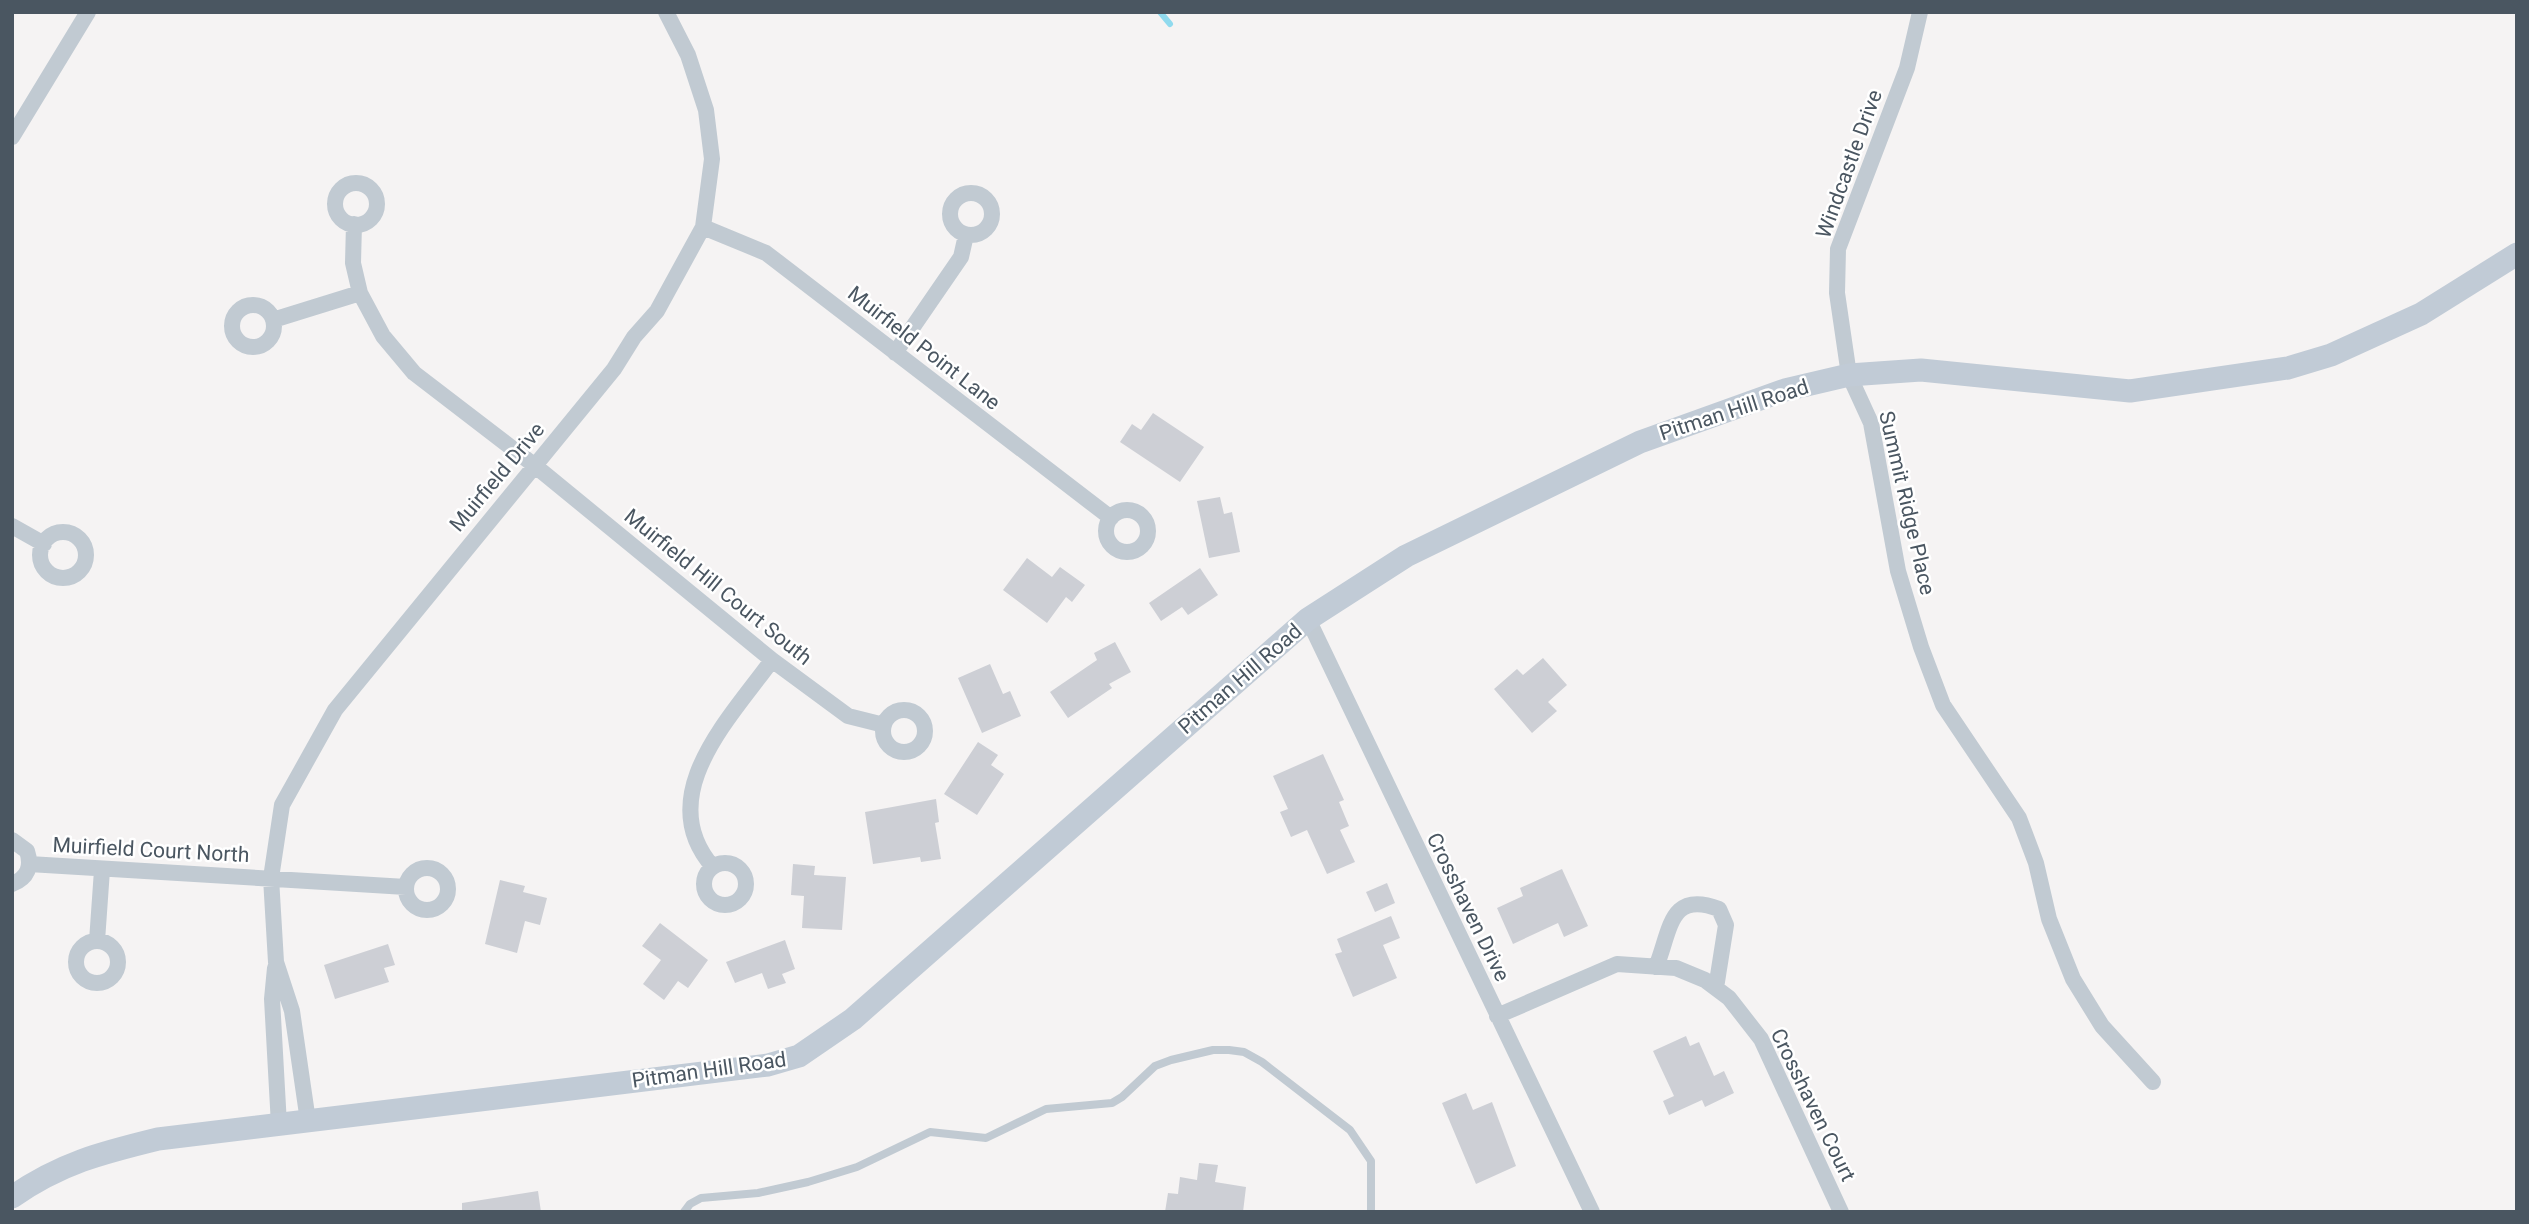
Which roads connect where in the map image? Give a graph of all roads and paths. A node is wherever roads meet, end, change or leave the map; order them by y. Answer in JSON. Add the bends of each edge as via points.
{"nodes":[{"id":1,"x":88,"y":12,"type":"edge"},
{"id":2,"x":666,"y":12,"type":"edge"},
{"id":3,"x":1920,"y":12,"type":"edge"},
{"id":4,"x":12,"y":137,"type":"edge"},
{"id":5,"x":354,"y":224,"type":"dead end"},
{"id":6,"x":702,"y":227,"type":"junction"},
{"id":7,"x":966,"y":235,"type":"dead end"},
{"id":8,"x":2517,"y":254,"type":"edge"},
{"id":9,"x":360,"y":293,"type":"junction"},
{"id":10,"x":273,"y":320,"type":"dead end"},
{"id":11,"x":895,"y":353,"type":"junction"},
{"id":12,"x":1849,"y":375,"type":"junction"},
{"id":13,"x":534,"y":465,"type":"junction"},
{"id":14,"x":1111,"y":518,"type":"dead end"},
{"id":15,"x":12,"y":526,"type":"edge"},
{"id":16,"x":44,"y":544,"type":"dead end"},
{"id":17,"x":1308,"y":619,"type":"junction"},
{"id":18,"x":772,"y":660,"type":"junction"},
{"id":19,"x":884,"y":725,"type":"dead end"},
{"id":20,"x":12,"y":839,"type":"edge"},
{"id":21,"x":30,"y":864,"type":"junction"},
{"id":22,"x":713,"y":867,"type":"dead end"},
{"id":23,"x":102,"y":870,"type":"junction"},
{"id":24,"x":271,"y":878,"type":"junction"},
{"id":25,"x":12,"y":884,"type":"edge"},
{"id":26,"x":406,"y":887,"type":"dead end"},
{"id":27,"x":97,"y":941,"type":"dead end"},
{"id":28,"x":276,"y":962,"type":"junction"},
{"id":29,"x":1656,"y":967,"type":"junction"},
{"id":30,"x":1716,"y":988,"type":"junction"},
{"id":31,"x":1497,"y":1016,"type":"junction"},
{"id":32,"x":2153,"y":1082,"type":"dead end"},
{"id":33,"x":308,"y":1121,"type":"junction"},
{"id":34,"x":279,"y":1125,"type":"junction"},
{"id":35,"x":12,"y":1196,"type":"edge"},
{"id":36,"x":684,"y":1212,"type":"edge"},
{"id":37,"x":1371,"y":1212,"type":"edge"},
{"id":38,"x":1592,"y":1212,"type":"edge"},
{"id":39,"x":1841,"y":1212,"type":"edge"}],
"edges":[{"from":1,"to":4,"type":"street"},
{"from":2,"to":6,"type":"street","name":"Muirfield Drive","via":[[688,55],[706,110],[712,159]]},
{"from":3,"to":12,"type":"street","name":"Windcastle Drive","via":[[1907,68],[1838,249],[1837,293]]},
{"from":5,"to":9,"type":"street","name":"Muirfield Hill Court South","via":[[353,263]]},
{"from":6,"to":11,"type":"street","name":"Muirfield Point Lane","via":[[766,253]]},
{"from":6,"to":13,"type":"street","name":"Muirfield Drive","via":[[657,311]]},
{"from":7,"to":11,"type":"street","via":[[961,257]]},
{"from":8,"to":12,"type":"street","name":"Pitman Hill Road","via":[[2421,314],[2331,355],[2288,368],[2130,391],[1922,370]]},
{"from":9,"to":10,"type":"street"},
{"from":9,"to":13,"type":"street","name":"Muirfield Hill Court South","via":[[383,337],[414,373]]},
{"from":11,"to":14,"type":"street","name":"Muirfield Point Lane"},
{"from":12,"to":17,"type":"street","name":"Pitman Hill Road","via":[[1785,390],[1640,442],[1406,556]]},
{"from":12,"to":32,"type":"street","name":"Summit Ridge Place","via":[[1871,423],[1898,571],[1944,705],[2020,818],[2049,919],[2073,979],[2102,1026]]},
{"from":13,"to":18,"type":"street","name":"Muirfield Hill Court South"},
{"from":13,"to":24,"type":"street","name":"Muirfield Drive","via":[[335,710],[282,806]]},
{"from":15,"to":16,"type":"street"},
{"from":17,"to":31,"type":"street","name":"Crosshaven Drive"},
{"from":17,"to":33,"type":"street","name":"Pitman Hill Road","via":[[853,1019],[799,1056],[768,1065]]},
{"from":18,"to":19,"type":"street","name":"Muirfield Hill Court South","via":[[849,716]]},
{"from":18,"to":22,"type":"street","via":[[713,739],[696,772],[690,817],[699,850]]},
{"from":20,"to":21,"type":"street","name":"Muirfield Court North","via":[[27,851]]},
{"from":21,"to":23,"type":"street","name":"Muirfield Court North"},
{"from":21,"to":25,"type":"street","name":"Muirfield Court North","via":[[27,873]]},
{"from":23,"to":24,"type":"street","name":"Muirfield Court North"},
{"from":23,"to":27,"type":"street"},
{"from":24,"to":26,"type":"street","name":"Muirfield Court North"},
{"from":24,"to":28,"type":"street","name":"Muirfield Drive"},
{"from":28,"to":33,"type":"street","name":"Muirfield Drive","via":[[292,1011]]},
{"from":28,"to":34,"type":"street","name":"Muirfield Drive","via":[[272,999]]},
{"from":29,"to":30,"type":"street","name":"Crosshaven Court","via":[[1676,968]]},
{"from":29,"to":30,"type":"street","via":[[1682,906],[1699,902],[1719,909],[1726,925]]},
{"from":29,"to":31,"type":"street","name":"Crosshaven Court","via":[[1617,964]]},
{"from":30,"to":39,"type":"street","name":"Crosshaven Court","via":[[1761,1039]]},
{"from":31,"to":38,"type":"street","name":"Crosshaven Drive"},
{"from":33,"to":34,"type":"street","name":"Pitman Hill Road"},
{"from":34,"to":35,"type":"street","name":"Pitman Hill Road","via":[[158,1139],[92,1155],[46,1173]]},
{"from":36,"to":37,"type":"lane","via":[[701,1198],[782,1188],[856,1167],[930,1132],[986,1138],[1046,1110],[1112,1102],[1155,1066],[1230,1050],[1244,1052],[1274,1070],[1350,1130],[1371,1161]]}]}
